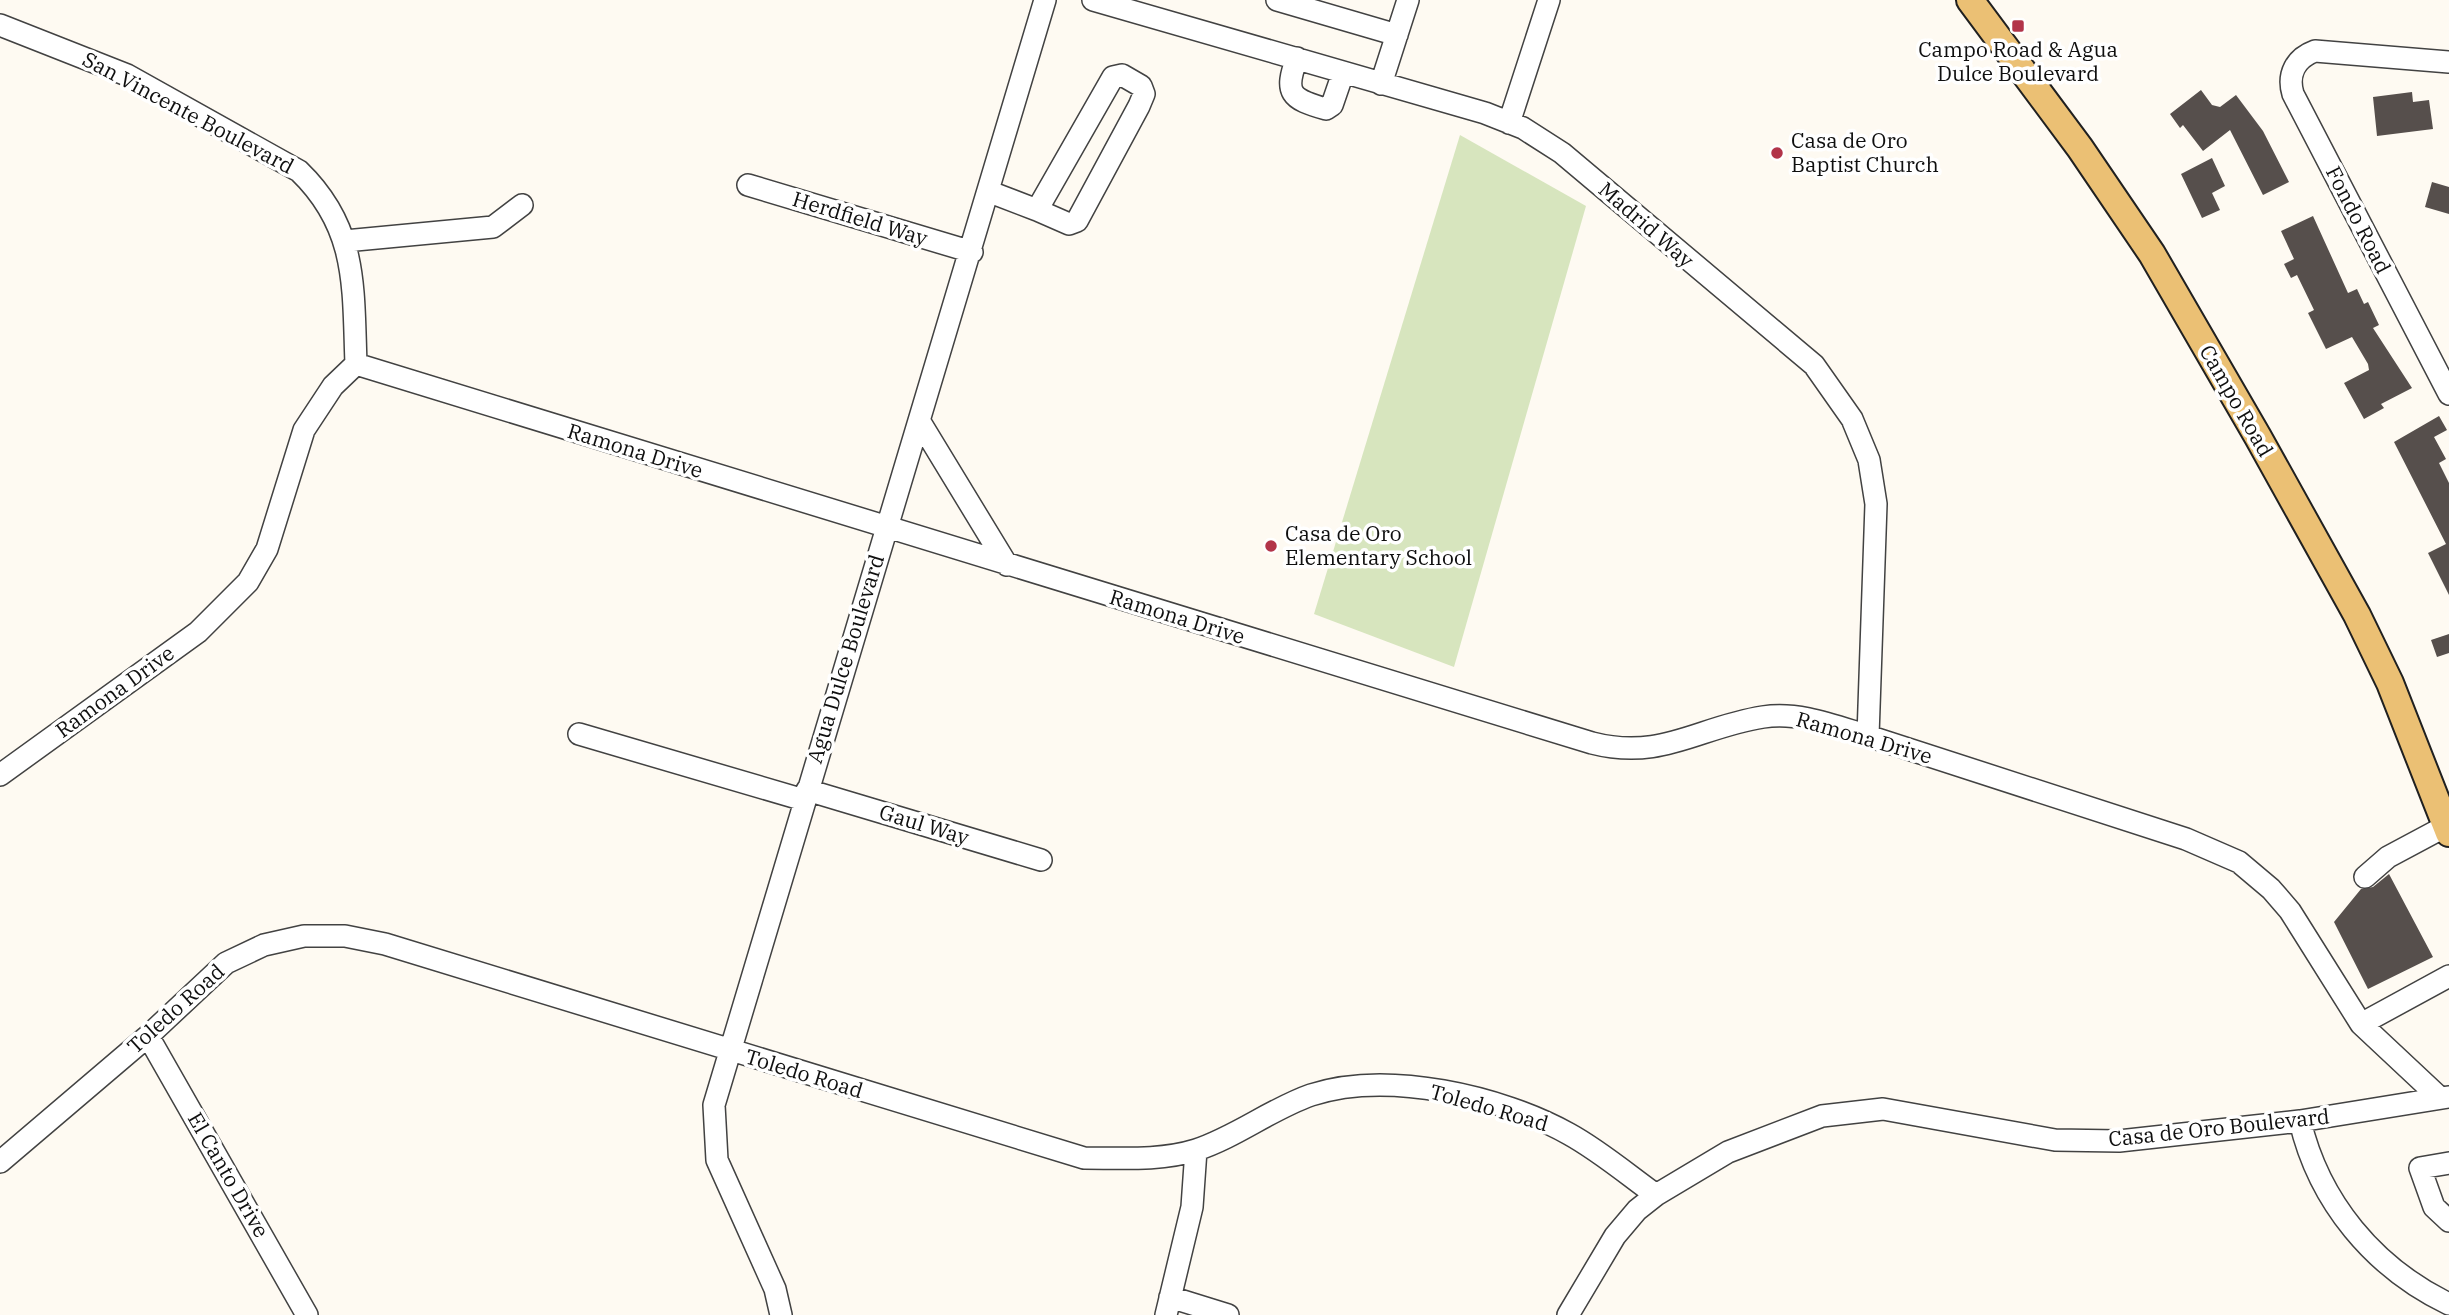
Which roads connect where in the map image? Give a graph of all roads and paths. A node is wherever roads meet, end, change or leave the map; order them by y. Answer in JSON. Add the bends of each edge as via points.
{"nodes":[{"id":1,"x":1045,"y":0,"type":"edge"},
{"id":2,"x":1277,"y":0,"type":"edge"},
{"id":3,"x":1408,"y":0,"type":"edge"},
{"id":4,"x":1549,"y":0,"type":"edge"},
{"id":5,"x":1970,"y":0,"type":"edge"},
{"id":6,"x":1106,"y":2,"type":"edge"},
{"id":7,"x":1155,"y":8,"type":"edge"},
{"id":8,"x":0,"y":25,"type":"edge"},
{"id":9,"x":1397,"y":35,"type":"junction"},
{"id":10,"x":1297,"y":58,"type":"junction"},
{"id":11,"x":2449,"y":62,"type":"edge"},
{"id":12,"x":1343,"y":72,"type":"junction"},
{"id":13,"x":1381,"y":84,"type":"junction"},
{"id":14,"x":1509,"y":123,"type":"junction"},
{"id":15,"x":748,"y":186,"type":"dead end"},
{"id":16,"x":990,"y":192,"type":"junction"},
{"id":17,"x":522,"y":205,"type":"dead end"},
{"id":18,"x":1037,"y":210,"type":"junction"},
{"id":19,"x":345,"y":241,"type":"junction"},
{"id":20,"x":972,"y":252,"type":"junction"},
{"id":21,"x":356,"y":363,"type":"junction"},
{"id":22,"x":2449,"y":394,"type":"edge"},
{"id":23,"x":920,"y":422,"type":"junction"},
{"id":24,"x":886,"y":527,"type":"junction"},
{"id":25,"x":1007,"y":565,"type":"junction"},
{"id":26,"x":579,"y":734,"type":"dead end"},
{"id":27,"x":1868,"y":736,"type":"junction"},
{"id":28,"x":0,"y":775,"type":"edge"},
{"id":29,"x":805,"y":795,"type":"junction"},
{"id":30,"x":2447,"y":829,"type":"edge"},
{"id":31,"x":1041,"y":860,"type":"dead end"},
{"id":32,"x":2365,"y":877,"type":"dead end"},
{"id":33,"x":2449,"y":976,"type":"edge"},
{"id":34,"x":2361,"y":1024,"type":"junction"},
{"id":35,"x":148,"y":1036,"type":"junction"},
{"id":36,"x":728,"y":1051,"type":"junction"},
{"id":37,"x":2444,"y":1098,"type":"edge"},
{"id":38,"x":2300,"y":1121,"type":"junction"},
{"id":39,"x":1196,"y":1150,"type":"junction"},
{"id":40,"x":0,"y":1162,"type":"edge"},
{"id":41,"x":2449,"y":1163,"type":"edge"},
{"id":42,"x":1656,"y":1195,"type":"junction"},
{"id":43,"x":2449,"y":1221,"type":"edge"},
{"id":44,"x":2449,"y":1304,"type":"edge"},
{"id":45,"x":1168,"y":1306,"type":"edge"},
{"id":46,"x":307,"y":1315,"type":"edge"},
{"id":47,"x":781,"y":1315,"type":"edge"},
{"id":48,"x":1227,"y":1315,"type":"edge"},
{"id":49,"x":1568,"y":1315,"type":"edge"}],
"edges":[{"from":1,"to":16,"type":"street","name":"Agua Dulce Boulevard"},
{"from":2,"to":9,"type":"street"},
{"from":3,"to":9,"type":"street"},
{"from":4,"to":14,"type":"street"},
{"from":5,"to":30,"type":"main road","name":"Campo Road","via":[[2152,254],[2219,370],[2357,615],[2390,684]]},
{"from":6,"to":7,"type":"street","name":"Madrid Way"},
{"from":7,"to":10,"type":"street","name":"Madrid Way"},
{"from":8,"to":19,"type":"street","name":"San Vincente Boulevard","via":[[127,75],[299,171],[322,193]]},
{"from":9,"to":13,"type":"street"},
{"from":10,"to":12,"type":"street","name":"Madrid Way"},
{"from":10,"to":12,"type":"street","via":[[1288,82],[1290,91],[1326,109],[1332,105]]},
{"from":11,"to":22,"type":"street","name":"Fondo Road","via":[[2315,51],[2301,58],[2292,71],[2293,94]]},
{"from":12,"to":13,"type":"street","name":"Madrid Way"},
{"from":13,"to":14,"type":"street","name":"Madrid Way"},
{"from":14,"to":27,"type":"street","name":"Madrid Way","via":[[1562,153],[1814,365],[1841,400],[1869,460],[1876,503]]},
{"from":15,"to":20,"type":"street","name":"Herdfield Way"},
{"from":16,"to":18,"type":"street"},
{"from":16,"to":20,"type":"street","name":"Agua Dulce Boulevard"},
{"from":17,"to":19,"type":"street","via":[[493,227]]},
{"from":18,"to":18,"type":"street","via":[[1069,224],[1077,221],[1139,106],[1144,94],[1141,86],[1122,75],[1113,77]]},
{"from":19,"to":21,"type":"street","name":"San Vincente Boulevard","via":[[353,272]]},
{"from":20,"to":23,"type":"street","name":"Agua Dulce Boulevard"},
{"from":21,"to":24,"type":"street","name":"Ramona Drive"},
{"from":21,"to":28,"type":"street","name":"Ramona Drive","via":[[304,430],[267,549],[248,582],[198,632]]},
{"from":23,"to":24,"type":"street","name":"Agua Dulce Boulevard"},
{"from":23,"to":25,"type":"street"},
{"from":24,"to":25,"type":"street","name":"Ramona Drive"},
{"from":24,"to":29,"type":"street","name":"Agua Dulce Boulevard"},
{"from":25,"to":27,"type":"street","name":"Ramona Drive","via":[[1611,748],[1658,747],[1766,716],[1821,722]]},
{"from":26,"to":29,"type":"street","name":"Gaul Way"},
{"from":27,"to":34,"type":"street","name":"Ramona Drive","via":[[2186,839],[2239,862],[2290,911]]},
{"from":29,"to":31,"type":"street","name":"Gaul Way"},
{"from":29,"to":36,"type":"street","name":"Agua Dulce Boulevard"},
{"from":30,"to":32,"type":"street","via":[[2388,857]]},
{"from":33,"to":34,"type":"street"},
{"from":34,"to":37,"type":"street","name":"Ramona Drive"},
{"from":35,"to":36,"type":"street","name":"Toledo Road","via":[[226,963],[284,939],[325,935],[385,944]]},
{"from":35,"to":40,"type":"street","name":"Toledo Road"},
{"from":35,"to":46,"type":"street","name":"El Canto Drive"},
{"from":36,"to":39,"type":"street","name":"Toledo Road","via":[[1084,1158],[1161,1157]]},
{"from":36,"to":47,"type":"street","name":"Agua Dulce Boulevard","via":[[714,1105],[717,1160],[775,1289]]},
{"from":37,"to":38,"type":"street","name":"Casa de Oro Boulevard"},
{"from":38,"to":42,"type":"street","name":"Casa de Oro Boulevard","via":[[2141,1139],[2055,1140],[1905,1111],[1860,1110],[1803,1121],[1728,1152]]},
{"from":38,"to":44,"type":"street","via":[[2315,1171],[2345,1219],[2401,1276]]},
{"from":39,"to":42,"type":"street","name":"Toledo Road","via":[[1311,1095],[1357,1087],[1423,1088],[1549,1124],[1590,1147]]},
{"from":39,"to":45,"type":"street","via":[[1192,1208]]},
{"from":41,"to":43,"type":"street","via":[[2420,1168],[2434,1207]]},
{"from":42,"to":49,"type":"street","name":"Casa de Oro Boulevard","via":[[1615,1236]]},
{"from":45,"to":48,"type":"street"}]}
